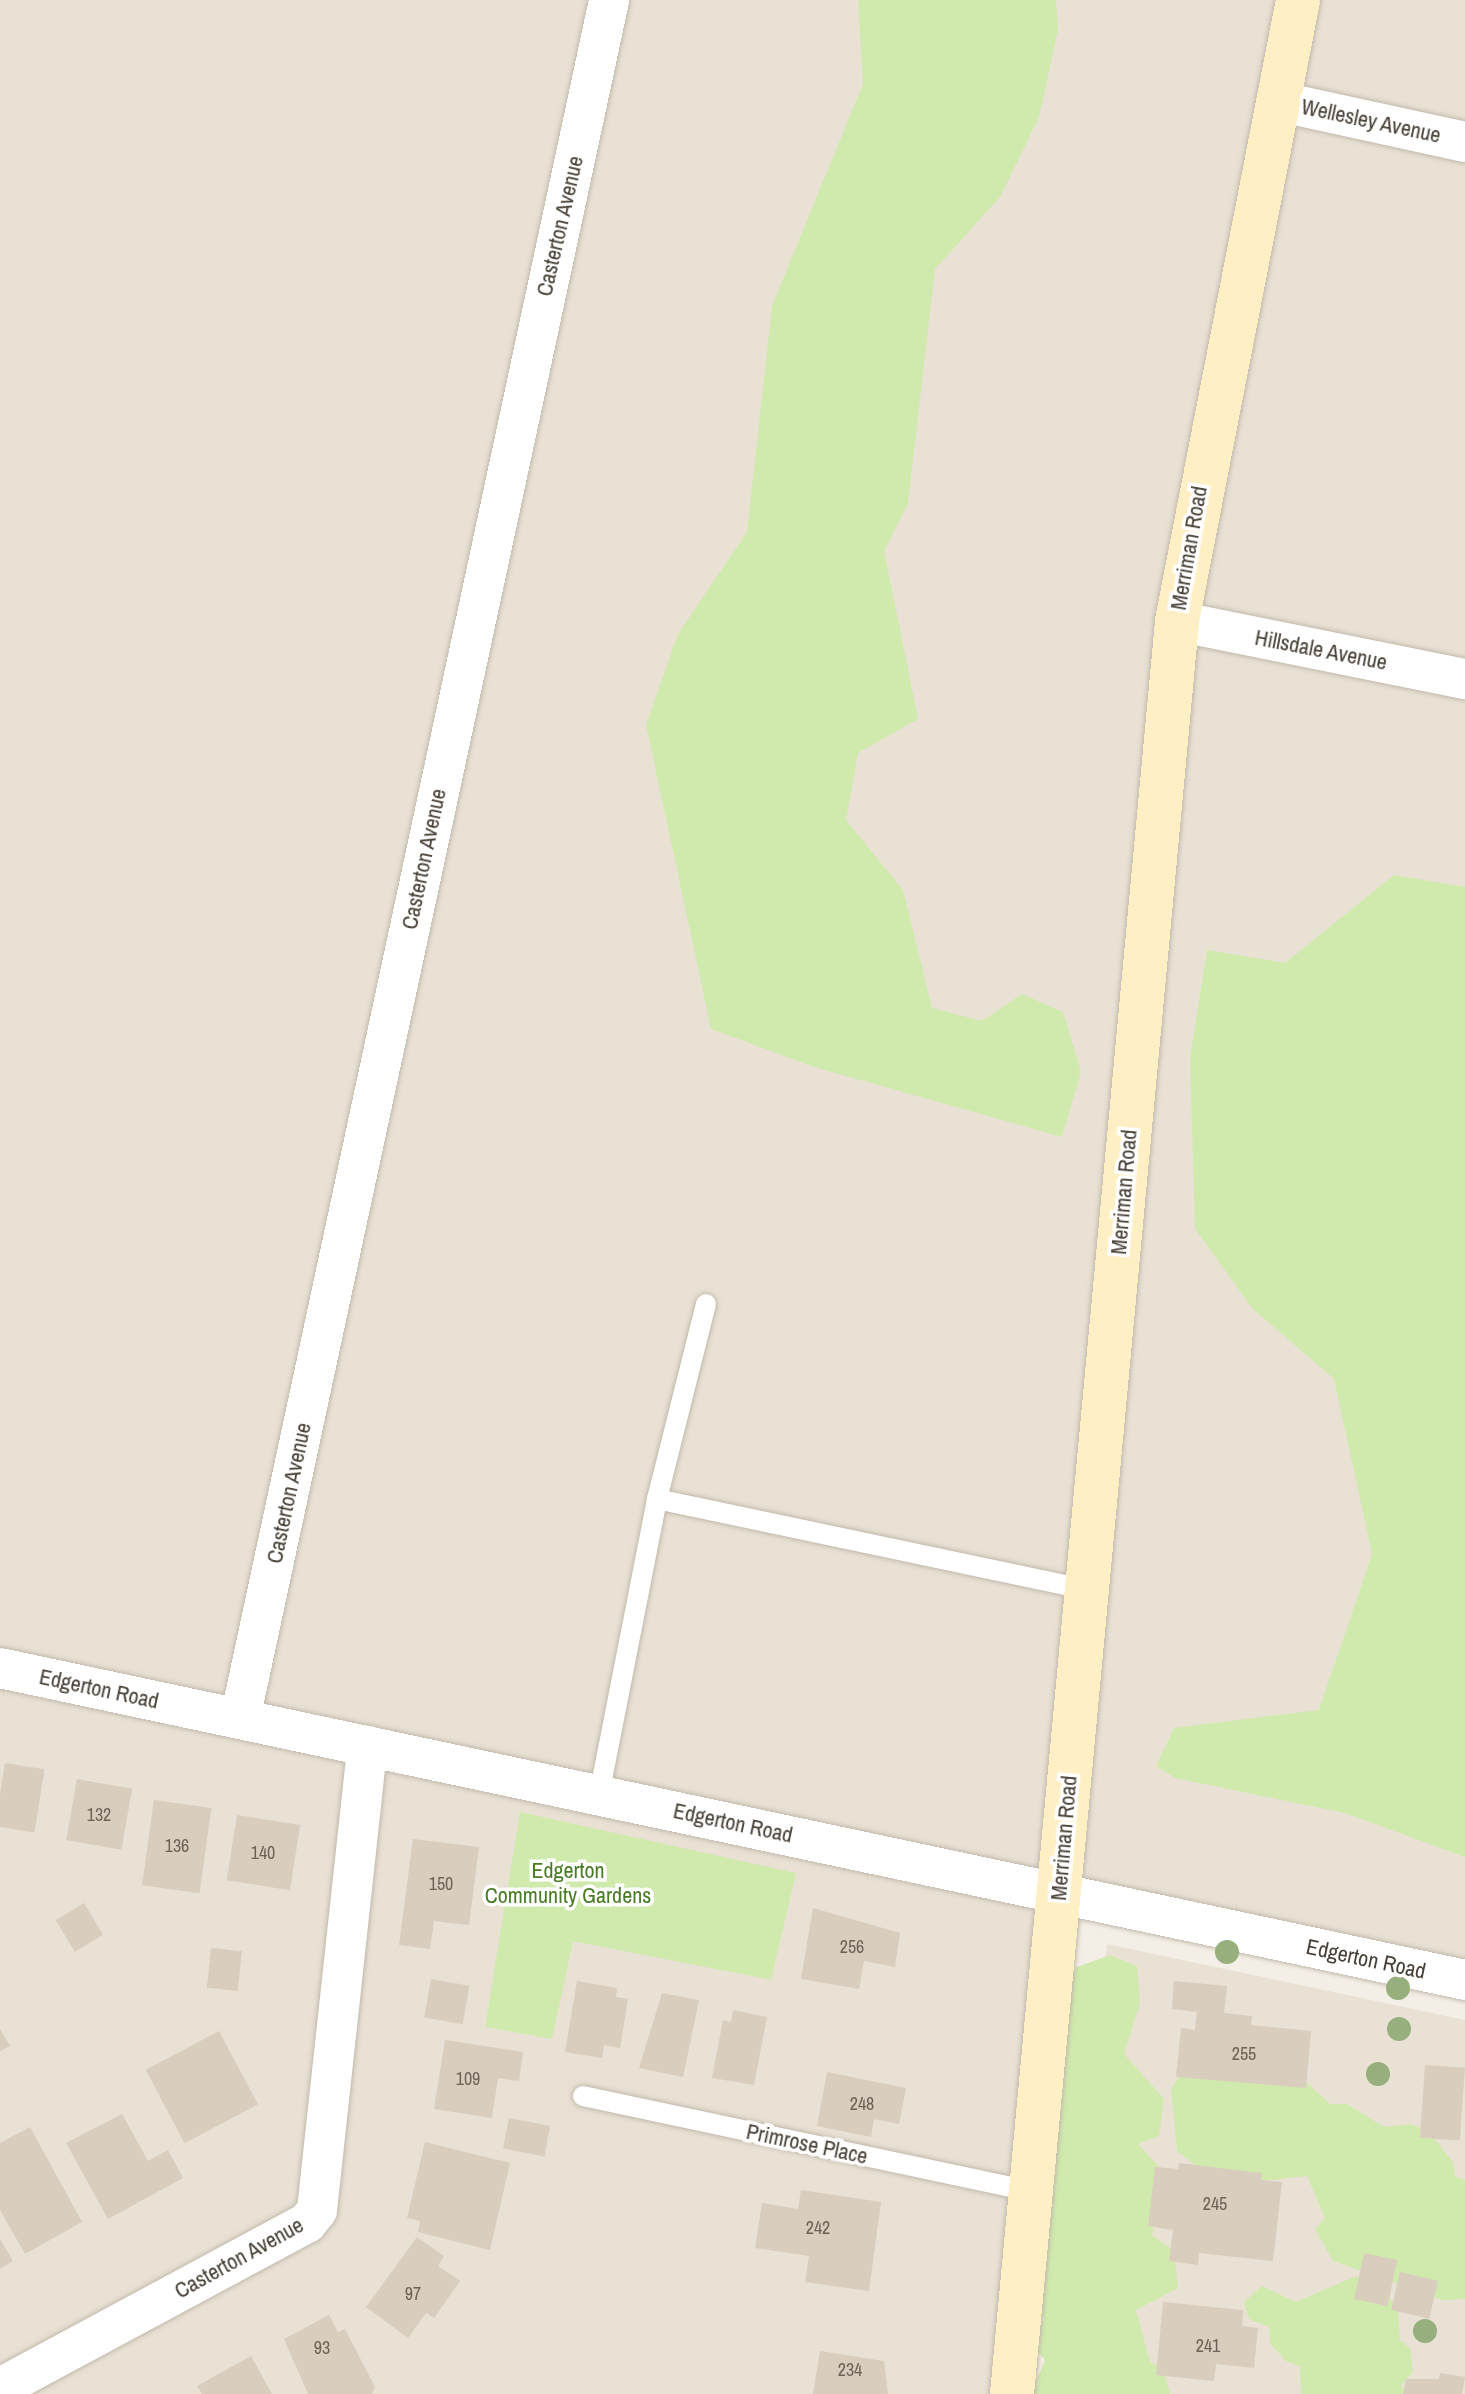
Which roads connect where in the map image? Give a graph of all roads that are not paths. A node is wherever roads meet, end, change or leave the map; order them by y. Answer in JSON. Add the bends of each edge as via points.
{"nodes":[{"id":1,"x":609,"y":0,"type":"edge"},
{"id":2,"x":1298,"y":0,"type":"edge"},
{"id":3,"x":1277,"y":101,"type":"junction"},
{"id":4,"x":1465,"y":142,"type":"edge"},
{"id":5,"x":1177,"y":621,"type":"junction"},
{"id":6,"x":1465,"y":679,"type":"edge"},
{"id":7,"x":706,"y":1304,"type":"dead end"},
{"id":8,"x":657,"y":1499,"type":"junction"},
{"id":9,"x":1088,"y":1590,"type":"junction"},
{"id":10,"x":0,"y":1668,"type":"edge"},
{"id":11,"x":240,"y":1719,"type":"junction"},
{"id":12,"x":367,"y":1746,"type":"junction"},
{"id":13,"x":599,"y":1795,"type":"junction"},
{"id":14,"x":1059,"y":1894,"type":"junction"},
{"id":15,"x":1465,"y":1980,"type":"edge"},
{"id":16,"x":583,"y":2096,"type":"dead end"},
{"id":17,"x":1030,"y":2191,"type":"junction"},
{"id":18,"x":0,"y":2388,"type":"edge"},
{"id":19,"x":1012,"y":2394,"type":"edge"}],
"edges":[{"from":1,"to":11,"type":"street","name":"Casterton Avenue"},
{"from":2,"to":3,"type":"main road","name":"Merriman Road"},
{"from":3,"to":4,"type":"street","name":"Wellesley Avenue"},
{"from":3,"to":5,"type":"main road","name":"Merriman Road"},
{"from":5,"to":6,"type":"street","name":"Hillsdale Avenue"},
{"from":5,"to":9,"type":"main road","name":"Merriman Road"},
{"from":7,"to":8,"type":"lane"},
{"from":8,"to":9,"type":"lane"},
{"from":8,"to":13,"type":"lane"},
{"from":9,"to":14,"type":"main road","name":"Merriman Road"},
{"from":10,"to":11,"type":"street","name":"Edgerton Road"},
{"from":11,"to":12,"type":"street","name":"Edgerton Road"},
{"from":12,"to":13,"type":"street","name":"Edgerton Road"},
{"from":12,"to":18,"type":"street","name":"Casterton Avenue","via":[[317,2210],[307,2223]]},
{"from":13,"to":14,"type":"street","name":"Edgerton Road"},
{"from":14,"to":15,"type":"street","name":"Edgerton Road"},
{"from":14,"to":17,"type":"main road","name":"Merriman Road"},
{"from":16,"to":17,"type":"lane","name":"Primrose Place"},
{"from":17,"to":19,"type":"main road","name":"Merriman Road"}]}
